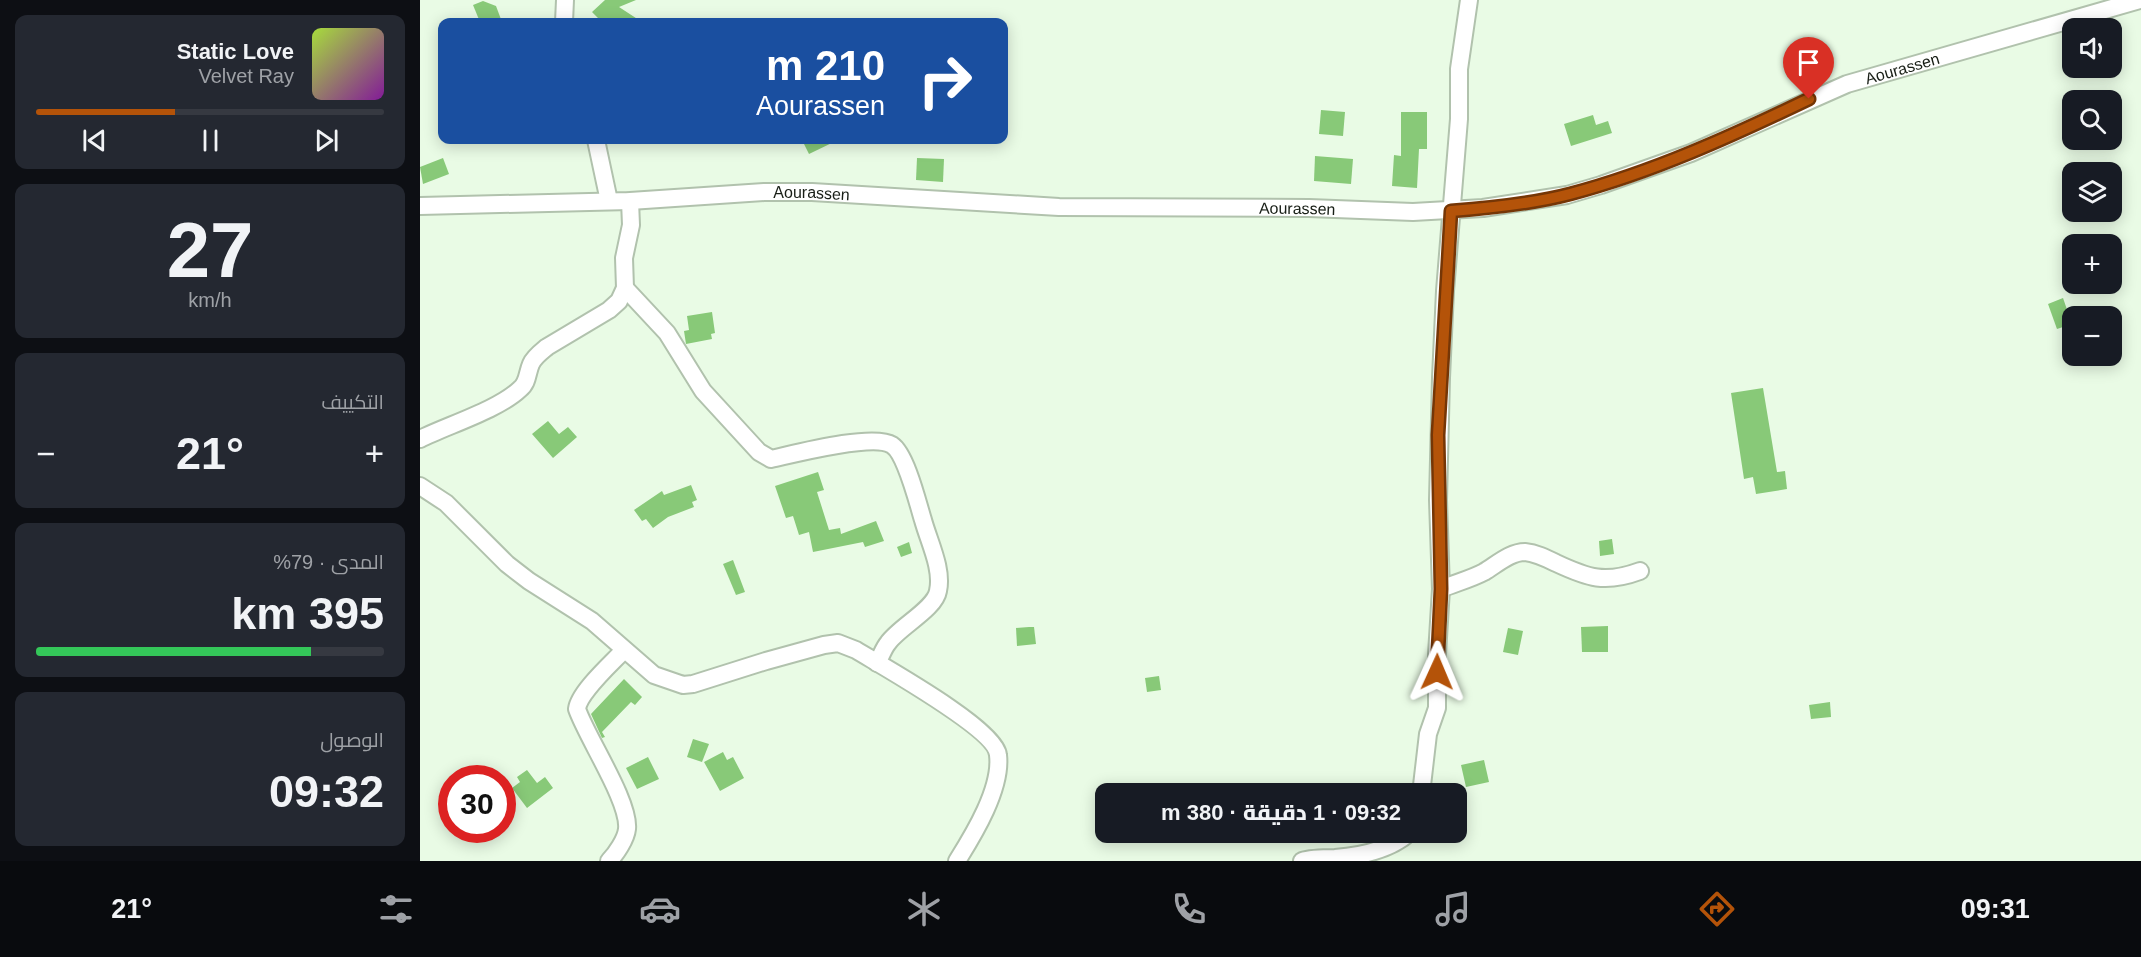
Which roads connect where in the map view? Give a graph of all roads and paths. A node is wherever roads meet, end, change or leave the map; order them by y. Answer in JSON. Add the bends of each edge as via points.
{"nodes":[{"id":1,"x":564,"y":0,"type":"edge"},
{"id":2,"x":1469,"y":0,"type":"edge"},
{"id":3,"x":2140,"y":0,"type":"edge"},
{"id":4,"x":564,"y":18,"type":"edge"},
{"id":5,"x":597,"y":144,"type":"edge"},
{"id":6,"x":609,"y":201,"type":"junction"},
{"id":7,"x":630,"y":201,"type":"junction"},
{"id":8,"x":420,"y":206,"type":"edge"},
{"id":9,"x":1451,"y":211,"type":"junction"},
{"id":10,"x":625,"y":288,"type":"junction"},
{"id":11,"x":420,"y":439,"type":"edge"},
{"id":12,"x":420,"y":486,"type":"edge"},
{"id":13,"x":1640,"y":571,"type":"dead end"},
{"id":14,"x":1441,"y":589,"type":"junction"},
{"id":15,"x":624,"y":650,"type":"junction"},
{"id":16,"x":877,"y":663,"type":"junction"},
{"id":17,"x":1421,"y":783,"type":"edge"},
{"id":18,"x":1393,"y":843,"type":"edge"},
{"id":19,"x":609,"y":861,"type":"edge"},
{"id":20,"x":957,"y":861,"type":"edge"},
{"id":21,"x":1302,"y":861,"type":"edge"}],
"edges":[{"from":1,"to":4,"type":"street"},
{"from":2,"to":9,"type":"street","via":[[1459,69]]},
{"from":3,"to":9,"type":"street","name":"Aourassen","via":[[1848,84],[1690,153],[1601,185],[1567,195]]},
{"from":5,"to":6,"type":"street"},
{"from":6,"to":7,"type":"street","name":"Aourassen"},
{"from":6,"to":8,"type":"street","name":"Aourassen"},
{"from":7,"to":9,"type":"street","name":"Aourassen","via":[[800,192],[1059,207]]},
{"from":7,"to":10,"type":"street"},
{"from":9,"to":14,"type":"street","via":[[1438,435]]},
{"from":10,"to":11,"type":"street","via":[[609,310],[538,355],[519,391]]},
{"from":10,"to":16,"type":"street","via":[[667,333],[703,391],[759,452],[771,459],[837,444],[883,442],[899,452],[939,575],[938,593],[888,643]]},
{"from":12,"to":15,"type":"street","via":[[446,503],[507,564],[592,621]]},
{"from":13,"to":14,"type":"street","via":[[1617,579],[1595,577],[1523,552]]},
{"from":14,"to":17,"type":"street","via":[[1437,708],[1428,734]]},
{"from":15,"to":16,"type":"street","via":[[654,675],[683,685],[838,643]]},
{"from":15,"to":19,"type":"street","via":[[578,703],[577,710],[624,809],[627,829]]},
{"from":16,"to":20,"type":"street","via":[[972,723],[996,746],[994,789]]},
{"from":18,"to":21,"type":"street","via":[[1353,856]]}]}
